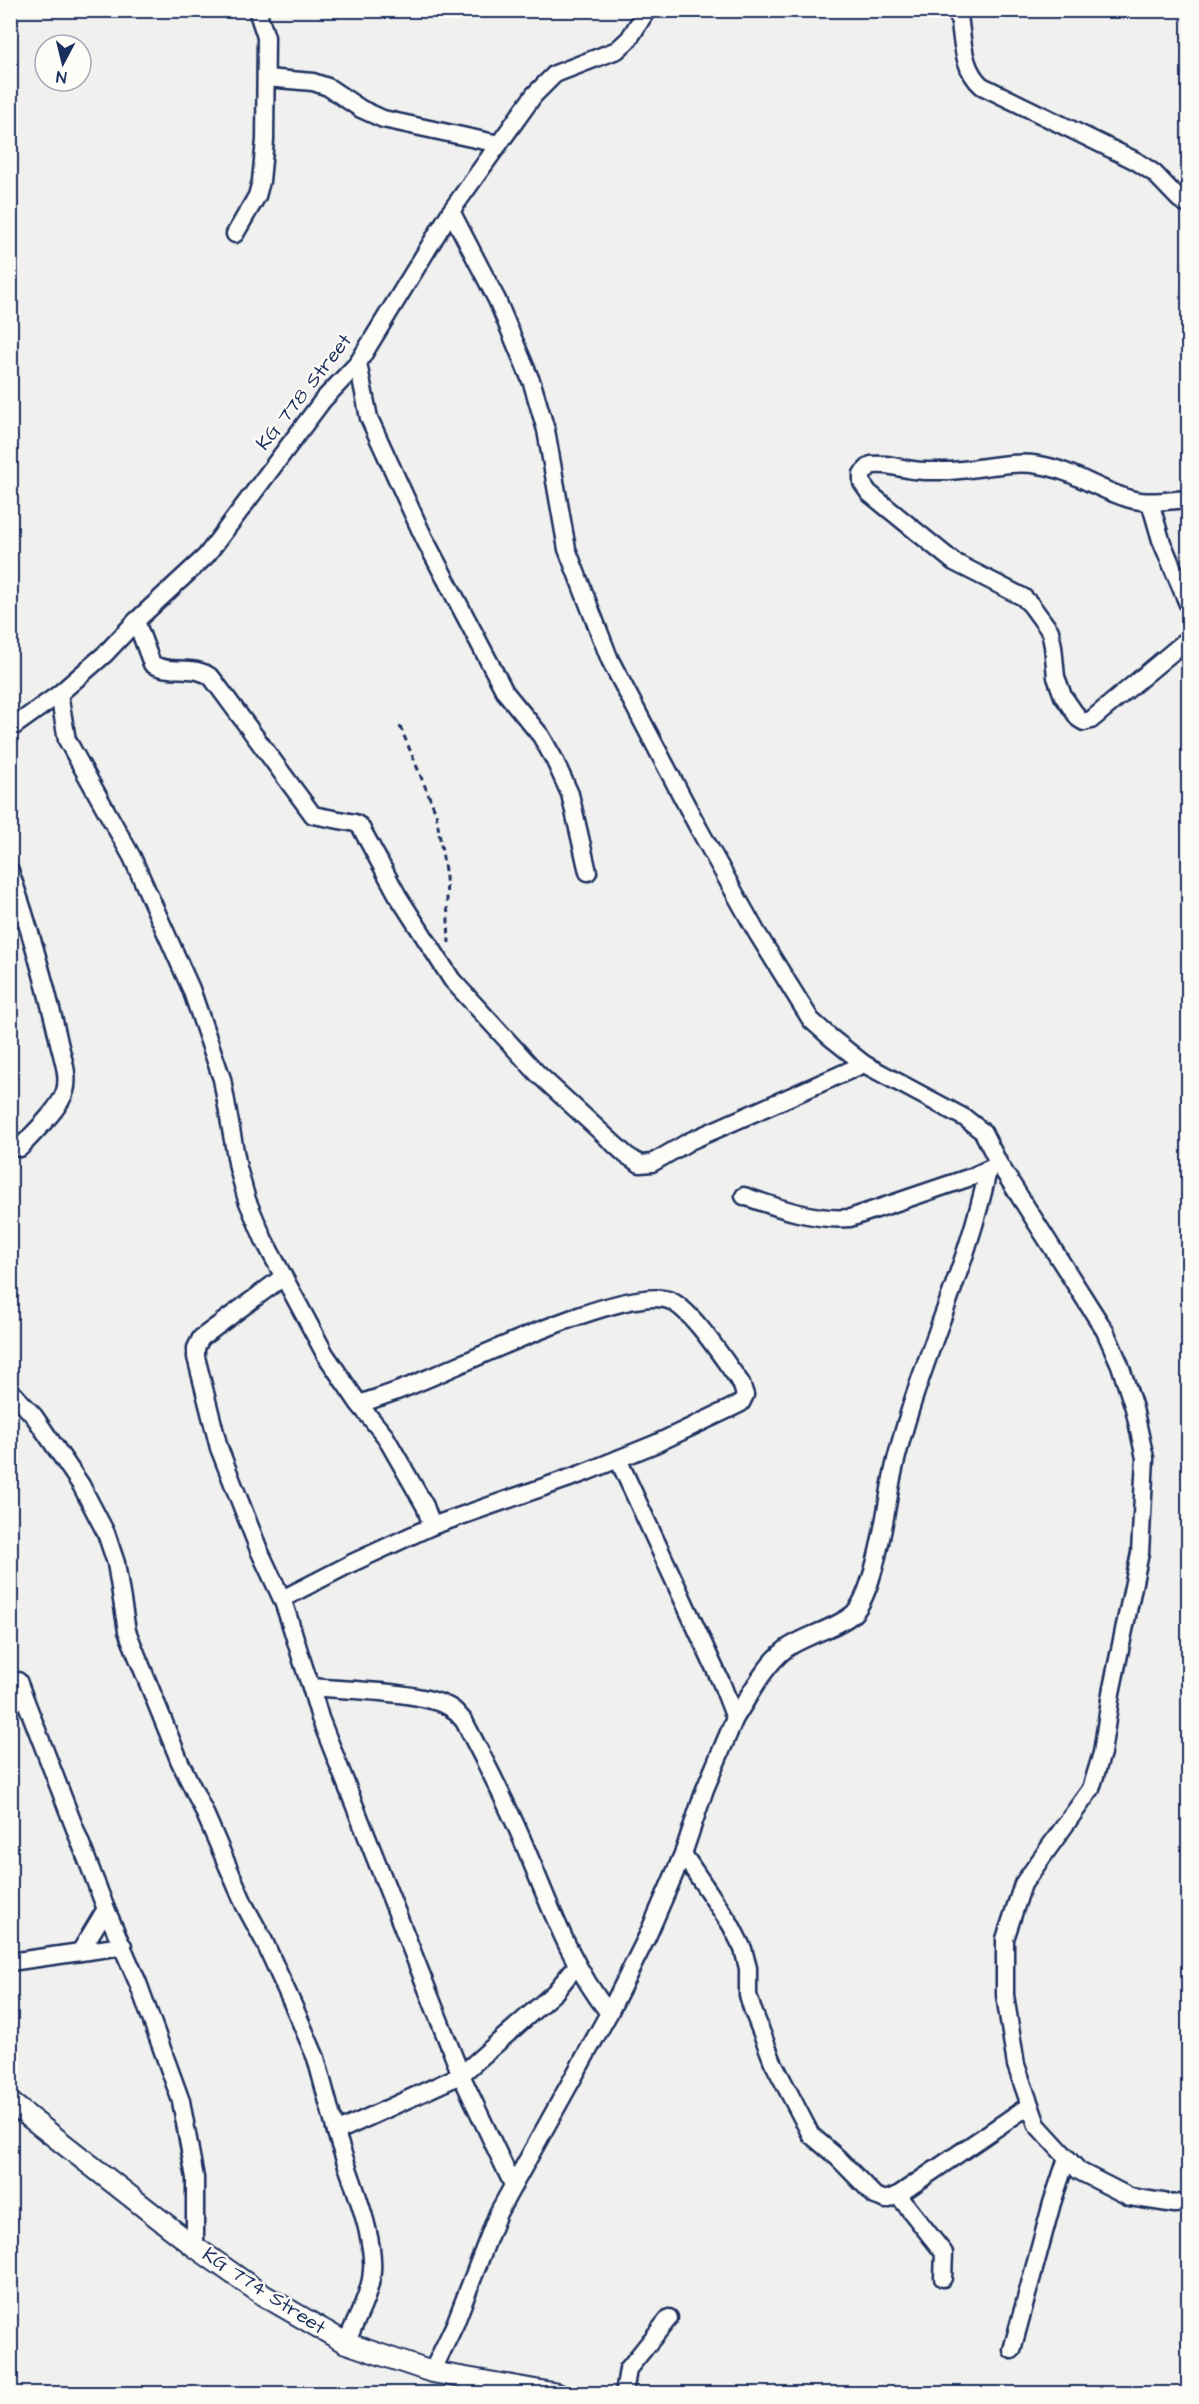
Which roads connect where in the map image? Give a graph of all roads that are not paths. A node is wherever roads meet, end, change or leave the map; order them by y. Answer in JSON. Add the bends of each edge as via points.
{"nodes":[{"id":1,"x":257,"y":10,"type":"edge"},
{"id":2,"x":958,"y":10,"type":"edge"},
{"id":3,"x":647,"y":11,"type":"edge"},
{"id":4,"x":266,"y":78,"type":"junction"},
{"id":5,"x":499,"y":144,"type":"junction"},
{"id":6,"x":1188,"y":205,"type":"edge"},
{"id":7,"x":451,"y":210,"type":"junction"},
{"id":8,"x":235,"y":234,"type":"dead end"},
{"id":9,"x":358,"y":363,"type":"junction"},
{"id":10,"x":1188,"y":499,"type":"edge"},
{"id":11,"x":1150,"y":502,"type":"junction"},
{"id":12,"x":1188,"y":604,"type":"edge"},
{"id":13,"x":136,"y":621,"type":"junction"},
{"id":14,"x":1188,"y":639,"type":"edge"},
{"id":15,"x":59,"y":694,"type":"junction"},
{"id":16,"x":10,"y":729,"type":"edge"},
{"id":17,"x":10,"y":871,"type":"edge"},
{"id":18,"x":588,"y":872,"type":"dead end"},
{"id":19,"x":864,"y":1064,"type":"junction"},
{"id":20,"x":20,"y":1148,"type":"dead end"},
{"id":21,"x":993,"y":1167,"type":"junction"},
{"id":22,"x":744,"y":1196,"type":"dead end"},
{"id":23,"x":283,"y":1277,"type":"junction"},
{"id":24,"x":10,"y":1390,"type":"edge"},
{"id":25,"x":359,"y":1404,"type":"junction"},
{"id":26,"x":618,"y":1459,"type":"junction"},
{"id":27,"x":432,"y":1526,"type":"junction"},
{"id":28,"x":282,"y":1599,"type":"junction"},
{"id":29,"x":18,"y":1681,"type":"dead end"},
{"id":30,"x":311,"y":1687,"type":"junction"},
{"id":31,"x":735,"y":1718,"type":"junction"},
{"id":32,"x":683,"y":1854,"type":"junction"},
{"id":33,"x":105,"y":1910,"type":"junction"},
{"id":34,"x":123,"y":1946,"type":"junction"},
{"id":35,"x":80,"y":1952,"type":"junction"},
{"id":36,"x":10,"y":1962,"type":"edge"},
{"id":37,"x":577,"y":1965,"type":"junction"},
{"id":38,"x":609,"y":2013,"type":"junction"},
{"id":39,"x":461,"y":2075,"type":"junction"},
{"id":40,"x":10,"y":2102,"type":"edge"},
{"id":41,"x":1030,"y":2105,"type":"junction"},
{"id":42,"x":336,"y":2132,"type":"junction"},
{"id":43,"x":1067,"y":2158,"type":"junction"},
{"id":44,"x":513,"y":2185,"type":"junction"},
{"id":45,"x":898,"y":2195,"type":"junction"},
{"id":46,"x":1188,"y":2202,"type":"edge"},
{"id":47,"x":195,"y":2247,"type":"junction"},
{"id":48,"x":943,"y":2278,"type":"dead end"},
{"id":49,"x":669,"y":2318,"type":"dead end"},
{"id":50,"x":346,"y":2343,"type":"junction"},
{"id":51,"x":1012,"y":2350,"type":"dead end"},
{"id":52,"x":432,"y":2372,"type":"junction"},
{"id":53,"x":558,"y":2394,"type":"edge"},
{"id":54,"x":624,"y":2394,"type":"edge"}],
"edges":[{"from":1,"to":4,"type":"street","via":[[266,37]]},
{"from":2,"to":6,"type":"street","via":[[966,60],[972,77],[982,86],[1136,161]]},
{"from":3,"to":5,"type":"street","name":"KG 778 Street","via":[[617,50],[555,74],[534,95]]},
{"from":4,"to":5,"type":"street","via":[[313,82],[382,119]]},
{"from":4,"to":8,"type":"street","via":[[261,181],[257,196]]},
{"from":5,"to":7,"type":"street","name":"KG 778 Street"},
{"from":7,"to":9,"type":"street","name":"KG 778 Street"},
{"from":7,"to":19,"type":"street","via":[[497,300],[532,383],[546,430],[567,549],[610,660],[727,881],[788,984],[811,1020]]},
{"from":9,"to":13,"type":"street","name":"KG 778 Street","via":[[323,400],[206,555]]},
{"from":9,"to":18,"type":"street","via":[[369,418],[424,538],[506,692],[541,736],[570,794]]},
{"from":10,"to":11,"type":"street"},
{"from":11,"to":12,"type":"street"},
{"from":11,"to":14,"type":"street","via":[[1136,501],[1039,465],[1017,463],[924,471],[889,464],[871,465],[862,474],[868,493],[954,562],[1023,597],[1031,605],[1050,631],[1056,677],[1063,696],[1084,722]]},
{"from":13,"to":15,"type":"street","name":"KG 778 Street"},
{"from":13,"to":19,"type":"street","via":[[152,664],[204,671],[212,678],[313,815],[360,826],[398,896],[452,980],[538,1074],[640,1164],[652,1163],[690,1141]]},
{"from":15,"to":16,"type":"street","name":"KG 778 Street"},
{"from":15,"to":23,"type":"street","via":[[68,740],[132,857],[191,989],[222,1079],[247,1200]]},
{"from":17,"to":20,"type":"street","via":[[36,950],[67,1078],[58,1103]]},
{"from":19,"to":21,"type":"street","via":[[965,1118],[983,1132]]},
{"from":21,"to":22,"type":"street","via":[[850,1218],[833,1220]]},
{"from":21,"to":31,"type":"street","via":[[905,1423],[871,1580],[854,1613],[787,1648],[772,1662]]},
{"from":21,"to":41,"type":"street","via":[[1105,1331],[1134,1408],[1145,1458],[1140,1553],[1102,1753],[1091,1789],[1023,1884],[1005,1939],[1005,1995],[1016,2065]]},
{"from":23,"to":25,"type":"street"},
{"from":23,"to":28,"type":"street","via":[[201,1338],[196,1348],[219,1448]]},
{"from":24,"to":42,"type":"street","via":[[34,1416],[81,1485],[106,1533],[116,1563],[127,1631],[180,1762],[316,2058]]},
{"from":25,"to":26,"type":"street","via":[[620,1302],[670,1300],[694,1321],[741,1383],[745,1395],[741,1403]]},
{"from":25,"to":27,"type":"street","via":[[385,1436]]},
{"from":26,"to":27,"type":"street"},
{"from":26,"to":31,"type":"street"},
{"from":27,"to":28,"type":"street"},
{"from":28,"to":30,"type":"street"},
{"from":29,"to":33,"type":"street"},
{"from":30,"to":37,"type":"street","via":[[412,1696],[451,1708],[464,1721],[520,1834]]},
{"from":30,"to":39,"type":"street"},
{"from":31,"to":32,"type":"street","via":[[711,1771]]},
{"from":32,"to":38,"type":"street"},
{"from":32,"to":45,"type":"street","via":[[743,1949],[752,2008],[773,2062],[811,2135],[875,2196],[886,2199]]},
{"from":33,"to":34,"type":"street"},
{"from":33,"to":35,"type":"street"},
{"from":34,"to":35,"type":"street"},
{"from":34,"to":47,"type":"street","via":[[181,2101],[195,2178]]},
{"from":35,"to":36,"type":"street"},
{"from":37,"to":38,"type":"street"},
{"from":37,"to":39,"type":"street","via":[[555,1992]]},
{"from":38,"to":44,"type":"street"},
{"from":39,"to":42,"type":"street"},
{"from":39,"to":44,"type":"street"},
{"from":40,"to":47,"type":"street","name":"KG 774 Street"},
{"from":41,"to":43,"type":"street","via":[[1036,2125]]},
{"from":41,"to":45,"type":"street"},
{"from":42,"to":50,"type":"street","via":[[369,2242],[372,2267],[369,2289]]},
{"from":43,"to":46,"type":"street","via":[[1079,2171],[1130,2196],[1175,2204]]},
{"from":43,"to":51,"type":"street"},
{"from":44,"to":52,"type":"street"},
{"from":45,"to":48,"type":"street","via":[[944,2253]]},
{"from":47,"to":50,"type":"street","name":"KG 774 Street","via":[[263,2295]]},
{"from":49,"to":54,"type":"street","via":[[628,2369]]},
{"from":50,"to":52,"type":"street","name":"KG 774 Street"},
{"from":52,"to":53,"type":"street","name":"KG 774 Street"}]}
